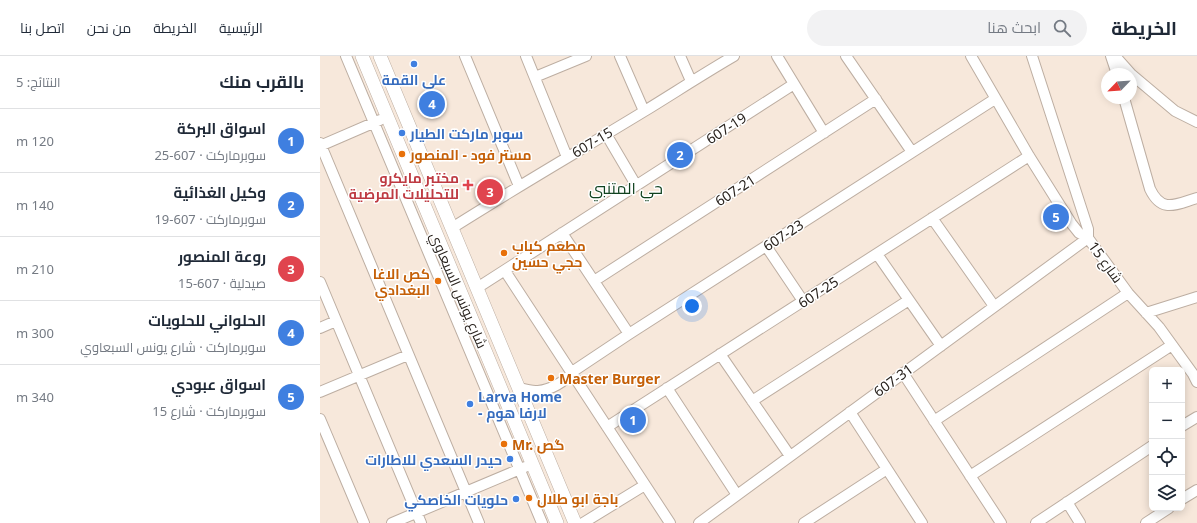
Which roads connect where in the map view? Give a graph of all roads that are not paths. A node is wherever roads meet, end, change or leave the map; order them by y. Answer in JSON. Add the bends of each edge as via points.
{"nodes":[{"id":1,"x":346,"y":56,"type":"edge"},
{"id":2,"x":362,"y":56,"type":"edge"},
{"id":3,"x":465,"y":56,"type":"edge"},
{"id":4,"x":526,"y":56,"type":"edge"},
{"id":5,"x":586,"y":56,"type":"edge"},
{"id":6,"x":620,"y":56,"type":"edge"},
{"id":7,"x":680,"y":56,"type":"edge"},
{"id":8,"x":734,"y":56,"type":"edge"},
{"id":9,"x":777,"y":56,"type":"edge"},
{"id":10,"x":846,"y":56,"type":"edge"},
{"id":11,"x":971,"y":56,"type":"edge"},
{"id":12,"x":1032,"y":56,"type":"edge"},
{"id":13,"x":1111,"y":56,"type":"edge"},
{"id":14,"x":1115,"y":56,"type":"edge"},
{"id":15,"x":383,"y":57,"type":"edge"},
{"id":16,"x":1115,"y":68,"type":"edge"},
{"id":17,"x":1126,"y":68,"type":"edge"},
{"id":18,"x":535,"y":77,"type":"junction"},
{"id":19,"x":1137,"y":79,"type":"edge"},
{"id":20,"x":691,"y":81,"type":"junction"},
{"id":21,"x":794,"y":84,"type":"junction"},
{"id":22,"x":876,"y":99,"type":"junction"},
{"id":23,"x":995,"y":99,"type":"junction"},
{"id":24,"x":1126,"y":104,"type":"edge"},
{"id":25,"x":644,"y":111,"type":"junction"},
{"id":26,"x":387,"y":117,"type":"junction"},
{"id":27,"x":1197,"y":122,"type":"edge"},
{"id":28,"x":374,"y":123,"type":"junction"},
{"id":29,"x":824,"y":133,"type":"junction"},
{"id":30,"x":606,"y":134,"type":"junction"},
{"id":31,"x":320,"y":145,"type":"edge"},
{"id":32,"x":912,"y":152,"type":"junction"},
{"id":33,"x":1029,"y":156,"type":"junction"},
{"id":34,"x":567,"y":157,"type":"junction"},
{"id":35,"x":636,"y":185,"type":"junction"},
{"id":36,"x":519,"y":186,"type":"junction"},
{"id":37,"x":1197,"y":198,"type":"edge"},
{"id":38,"x":932,"y":218,"type":"junction"},
{"id":39,"x":452,"y":228,"type":"junction"},
{"id":40,"x":562,"y":233,"type":"junction"},
{"id":41,"x":1088,"y":238,"type":"junction"},
{"id":42,"x":766,"y":246,"type":"junction"},
{"id":43,"x":877,"y":254,"type":"junction"},
{"id":44,"x":505,"y":271,"type":"junction"},
{"id":45,"x":594,"y":281,"type":"junction"},
{"id":46,"x":320,"y":282,"type":"edge"},
{"id":47,"x":477,"y":288,"type":"junction"},
{"id":48,"x":1128,"y":293,"type":"junction"},
{"id":49,"x":1197,"y":297,"type":"edge"},
{"id":50,"x":909,"y":300,"type":"junction"},
{"id":51,"x":803,"y":302,"type":"junction"},
{"id":52,"x":994,"y":306,"type":"junction"},
{"id":53,"x":1146,"y":313,"type":"junction"},
{"id":54,"x":336,"y":321,"type":"junction"},
{"id":55,"x":320,"y":328,"type":"edge"},
{"id":56,"x":629,"y":334,"type":"junction"},
{"id":57,"x":1172,"y":345,"type":"junction"},
{"id":58,"x":941,"y":346,"type":"junction"},
{"id":59,"x":720,"y":354,"type":"junction"},
{"id":60,"x":408,"y":355,"type":"junction"},
{"id":61,"x":572,"y":372,"type":"junction"},
{"id":62,"x":903,"y":373,"type":"junction"},
{"id":63,"x":359,"y":376,"type":"junction"},
{"id":64,"x":1197,"y":382,"type":"edge"},
{"id":65,"x":518,"y":388,"type":"junction"},
{"id":66,"x":667,"y":388,"type":"junction"},
{"id":67,"x":320,"y":392,"type":"edge"},
{"id":68,"x":503,"y":394,"type":"junction"},
{"id":69,"x":752,"y":400,"type":"junction"},
{"id":70,"x":850,"y":412,"type":"junction"},
{"id":71,"x":1197,"y":416,"type":"edge"},
{"id":72,"x":320,"y":419,"type":"edge"},
{"id":73,"x":934,"y":421,"type":"junction"},
{"id":74,"x":1185,"y":424,"type":"edge"},
{"id":75,"x":607,"y":427,"type":"junction"},
{"id":76,"x":1149,"y":448,"type":"edge"},
{"id":77,"x":790,"y":456,"type":"junction"},
{"id":78,"x":532,"y":464,"type":"junction"},
{"id":79,"x":520,"y":469,"type":"junction"},
{"id":80,"x":886,"y":469,"type":"junction"},
{"id":81,"x":970,"y":476,"type":"junction"},
{"id":82,"x":645,"y":485,"type":"junction"},
{"id":83,"x":1197,"y":490,"type":"edge"},
{"id":84,"x":466,"y":492,"type":"junction"},
{"id":85,"x":737,"y":495,"type":"junction"},
{"id":86,"x":1185,"y":497,"type":"edge"},
{"id":87,"x":1067,"y":502,"type":"junction"},
{"id":88,"x":1164,"y":511,"type":"edge"},
{"id":89,"x":417,"y":512,"type":"junction"},
{"id":90,"x":918,"y":522,"type":"edge"},
{"id":91,"x":364,"y":523,"type":"edge"},
{"id":92,"x":392,"y":523,"type":"edge"},
{"id":93,"x":421,"y":523,"type":"edge"},
{"id":94,"x":479,"y":523,"type":"edge"},
{"id":95,"x":542,"y":523,"type":"edge"},
{"id":96,"x":557,"y":523,"type":"edge"},
{"id":97,"x":575,"y":523,"type":"edge"},
{"id":98,"x":583,"y":523,"type":"edge"},
{"id":99,"x":670,"y":523,"type":"edge"},
{"id":100,"x":698,"y":523,"type":"edge"},
{"id":101,"x":804,"y":523,"type":"edge"},
{"id":102,"x":1001,"y":523,"type":"edge"},
{"id":103,"x":1036,"y":523,"type":"edge"},
{"id":104,"x":1080,"y":523,"type":"edge"},
{"id":105,"x":1146,"y":523,"type":"edge"}],
"edges":[{"from":1,"to":28,"type":"street"},
{"from":2,"to":26,"type":"main road","name":"شارع يونس السبعاوي"},
{"from":3,"to":36,"type":"street"},
{"from":4,"to":18,"type":"street"},
{"from":5,"to":18,"type":"street"},
{"from":6,"to":25,"type":"street"},
{"from":7,"to":20,"type":"street"},
{"from":8,"to":20,"type":"street","name":"607-15"},
{"from":9,"to":21,"type":"street"},
{"from":10,"to":22,"type":"street"},
{"from":11,"to":23,"type":"street","name":"شارع 15"},
{"from":12,"to":41,"type":"street","via":[[1088,229]]},
{"from":13,"to":16,"type":"street"},
{"from":14,"to":17,"type":"street"},
{"from":15,"to":39,"type":"main road","name":"شارع يونس السبعاوي"},
{"from":18,"to":34,"type":"street"},
{"from":19,"to":27,"type":"street","via":[[1175,111]]},
{"from":20,"to":25,"type":"street","name":"607-15"},
{"from":21,"to":29,"type":"street"},
{"from":21,"to":35,"type":"street","name":"607-19"},
{"from":22,"to":29,"type":"street","name":"607-21"},
{"from":22,"to":32,"type":"street"},
{"from":23,"to":32,"type":"street","name":"607-23"},
{"from":23,"to":33,"type":"street","name":"شارع 15"},
{"from":24,"to":37,"type":"street","via":[[1154,197],[1168,206]]},
{"from":25,"to":30,"type":"street","name":"607-15"},
{"from":26,"to":28,"type":"street"},
{"from":26,"to":68,"type":"main road","name":"شارع يونس السبعاوي"},
{"from":28,"to":31,"type":"street"},
{"from":28,"to":79,"type":"street"},
{"from":29,"to":45,"type":"street","name":"607-21"},
{"from":30,"to":34,"type":"street","name":"607-15"},
{"from":30,"to":35,"type":"street"},
{"from":31,"to":60,"type":"street"},
{"from":32,"to":42,"type":"street","name":"607-23"},
{"from":33,"to":38,"type":"street","name":"607-25"},
{"from":33,"to":41,"type":"street","name":"شارع 15","via":[[1071,223],[1079,233]]},
{"from":34,"to":36,"type":"street","name":"607-15"},
{"from":35,"to":40,"type":"street","name":"607-19"},
{"from":36,"to":39,"type":"street","name":"607-15"},
{"from":38,"to":43,"type":"street","name":"607-25"},
{"from":38,"to":52,"type":"street"},
{"from":39,"to":47,"type":"main road","name":"شارع يونس السبعاوي"},
{"from":40,"to":44,"type":"street","name":"607-19"},
{"from":40,"to":45,"type":"street"},
{"from":41,"to":48,"type":"street","name":"شارع 15"},
{"from":41,"to":52,"type":"street","name":"607-31"},
{"from":42,"to":51,"type":"street"},
{"from":42,"to":56,"type":"street","name":"607-23"},
{"from":43,"to":50,"type":"street"},
{"from":43,"to":51,"type":"street","name":"607-25"},
{"from":44,"to":47,"type":"street","name":"607-19"},
{"from":44,"to":61,"type":"street"},
{"from":45,"to":56,"type":"street"},
{"from":46,"to":54,"type":"street"},
{"from":47,"to":65,"type":"main road","name":"شارع يونس السبعاوي"},
{"from":48,"to":53,"type":"street","name":"شارع 15"},
{"from":48,"to":73,"type":"street"},
{"from":49,"to":53,"type":"street"},
{"from":50,"to":58,"type":"street"},
{"from":50,"to":69,"type":"street"},
{"from":51,"to":59,"type":"street","name":"607-25"},
{"from":52,"to":58,"type":"street","name":"607-31"},
{"from":53,"to":57,"type":"street","name":"شارع 15"},
{"from":54,"to":55,"type":"street"},
{"from":54,"to":63,"type":"street"},
{"from":56,"to":61,"type":"street","name":"607-23"},
{"from":57,"to":64,"type":"street","name":"شارع 15"},
{"from":57,"to":81,"type":"street"},
{"from":58,"to":62,"type":"street","name":"607-31"},
{"from":59,"to":66,"type":"street","name":"607-25"},
{"from":59,"to":69,"type":"street"},
{"from":60,"to":63,"type":"street"},
{"from":60,"to":84,"type":"street"},
{"from":61,"to":65,"type":"street","name":"607-23","via":[[562,382],[543,390]]},
{"from":61,"to":75,"type":"street"},
{"from":62,"to":70,"type":"street","name":"607-31"},
{"from":62,"to":73,"type":"street"},
{"from":63,"to":67,"type":"street"},
{"from":63,"to":89,"type":"street"},
{"from":65,"to":68,"type":"main road"},
{"from":65,"to":97,"type":"main road","name":"شارع يونس السبعاوي"},
{"from":66,"to":75,"type":"street","name":"607-25"},
{"from":66,"to":85,"type":"street"},
{"from":68,"to":78,"type":"main road","name":"شارع يونس السبعاوي"},
{"from":69,"to":77,"type":"street"},
{"from":70,"to":77,"type":"street","name":"607-31"},
{"from":70,"to":80,"type":"street"},
{"from":71,"to":74,"type":"street"},
{"from":72,"to":91,"type":"street"},
{"from":73,"to":81,"type":"street"},
{"from":75,"to":82,"type":"street"},
{"from":76,"to":87,"type":"street"},
{"from":77,"to":85,"type":"street","name":"607-31"},
{"from":78,"to":79,"type":"street"},
{"from":78,"to":96,"type":"main road","name":"شارع يونس السبعاوي"},
{"from":79,"to":84,"type":"street"},
{"from":79,"to":95,"type":"street"},
{"from":80,"to":90,"type":"street"},
{"from":80,"to":101,"type":"street"},
{"from":81,"to":102,"type":"street"},
{"from":82,"to":98,"type":"street"},
{"from":82,"to":99,"type":"street"},
{"from":83,"to":86,"type":"street"},
{"from":84,"to":89,"type":"street"},
{"from":84,"to":94,"type":"street"},
{"from":85,"to":100,"type":"street","name":"607-31"},
{"from":87,"to":103,"type":"street"},
{"from":87,"to":104,"type":"street"},
{"from":88,"to":105,"type":"street"},
{"from":89,"to":92,"type":"street"},
{"from":89,"to":93,"type":"street"}]}
